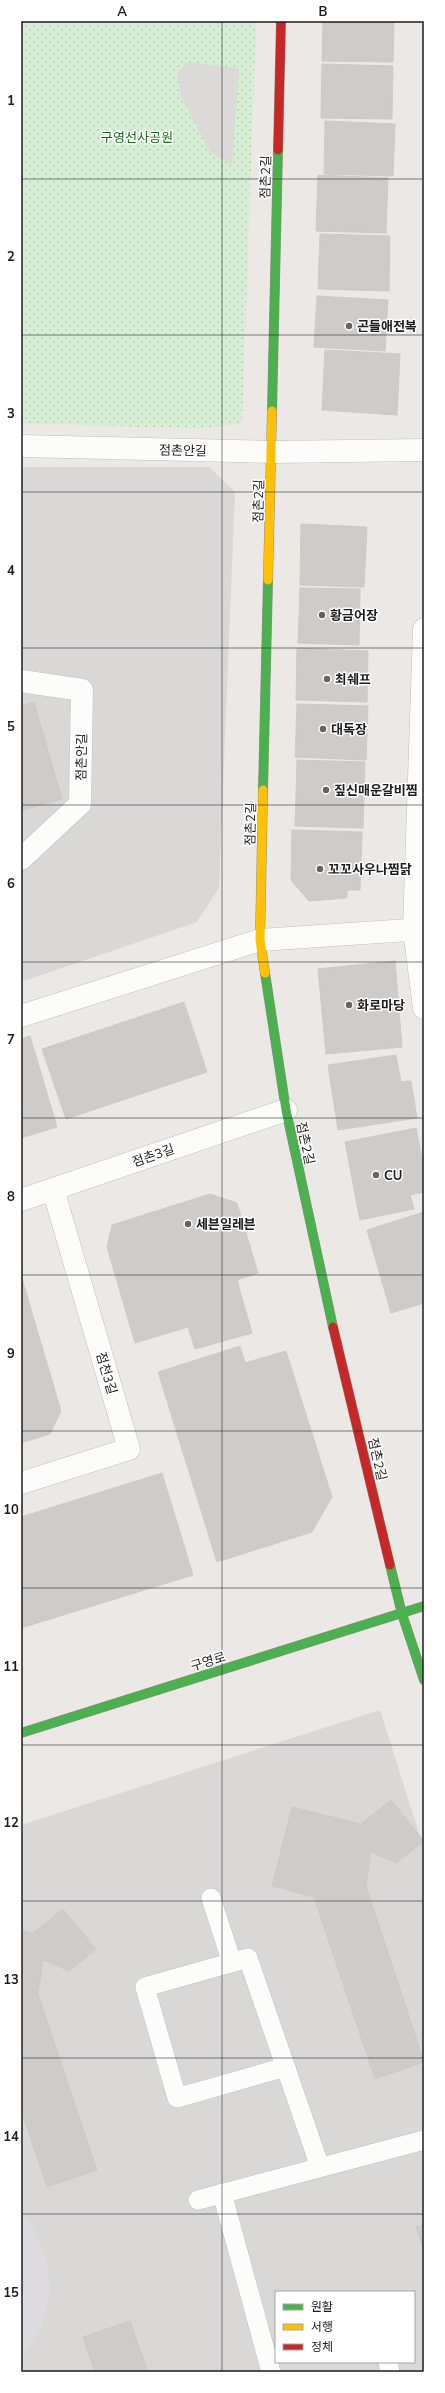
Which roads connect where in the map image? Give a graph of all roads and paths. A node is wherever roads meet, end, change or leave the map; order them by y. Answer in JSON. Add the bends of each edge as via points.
{"nodes":[{"id":1,"x":281,"y":21,"type":"edge"},
{"id":2,"x":21,"y":446,"type":"edge"},
{"id":3,"x":424,"y":450,"type":"edge"},
{"id":4,"x":273,"y":452,"type":"junction"},
{"id":5,"x":424,"y":629,"type":"edge"},
{"id":6,"x":21,"y":681,"type":"edge"},
{"id":7,"x":21,"y":859,"type":"edge"},
{"id":8,"x":419,"y":929,"type":"edge"},
{"id":9,"x":260,"y":940,"type":"junction"},
{"id":10,"x":424,"y":1008,"type":"edge"},
{"id":11,"x":21,"y":1016,"type":"edge"},
{"id":12,"x":286,"y":1110,"type":"junction"},
{"id":13,"x":53,"y":1189,"type":"junction"},
{"id":14,"x":21,"y":1200,"type":"edge"},
{"id":15,"x":21,"y":1483,"type":"edge"},
{"id":16,"x":424,"y":1606,"type":"edge"},
{"id":17,"x":402,"y":1614,"type":"junction"},
{"id":18,"x":424,"y":1680,"type":"edge"},
{"id":19,"x":21,"y":1733,"type":"edge"},
{"id":20,"x":211,"y":1898,"type":"dead end"},
{"id":21,"x":232,"y":1963,"type":"junction"},
{"id":22,"x":285,"y":2067,"type":"junction"},
{"id":23,"x":424,"y":2140,"type":"edge"},
{"id":24,"x":320,"y":2167,"type":"junction"},
{"id":25,"x":222,"y":2193,"type":"junction"},
{"id":26,"x":198,"y":2200,"type":"dead end"},
{"id":27,"x":268,"y":2333,"type":"edge"},
{"id":28,"x":272,"y":2372,"type":"edge"}],
"edges":[{"from":1,"to":4,"type":"street","name":"점촌2길"},
{"from":2,"to":4,"type":"street","name":"점촌안길"},
{"from":3,"to":4,"type":"street","name":"점촌안길"},
{"from":4,"to":9,"type":"street","name":"점촌2길"},
{"from":5,"to":8,"type":"street"},
{"from":6,"to":7,"type":"street","name":"점촌안길","via":[[82,690],[80,804]]},
{"from":8,"to":9,"type":"street"},
{"from":8,"to":10,"type":"street"},
{"from":9,"to":11,"type":"street"},
{"from":9,"to":12,"type":"street","name":"점촌2길"},
{"from":12,"to":13,"type":"street","name":"점촌3길"},
{"from":12,"to":17,"type":"street","name":"점촌2길","via":[[334,1332]]},
{"from":13,"to":14,"type":"street","name":"점촌3길"},
{"from":13,"to":15,"type":"street","name":"점천3길","via":[[129,1449]]},
{"from":16,"to":17,"type":"street","name":"구영로"},
{"from":17,"to":18,"type":"street"},
{"from":17,"to":19,"type":"street","name":"구영로"},
{"from":20,"to":21,"type":"lane"},
{"from":21,"to":22,"type":"lane","via":[[248,1958]]},
{"from":21,"to":22,"type":"lane","via":[[145,1987],[177,2098]]},
{"from":22,"to":24,"type":"lane"},
{"from":23,"to":24,"type":"lane"},
{"from":24,"to":25,"type":"lane"},
{"from":25,"to":26,"type":"lane"},
{"from":25,"to":27,"type":"lane"},
{"from":27,"to":28,"type":"lane"}]}
